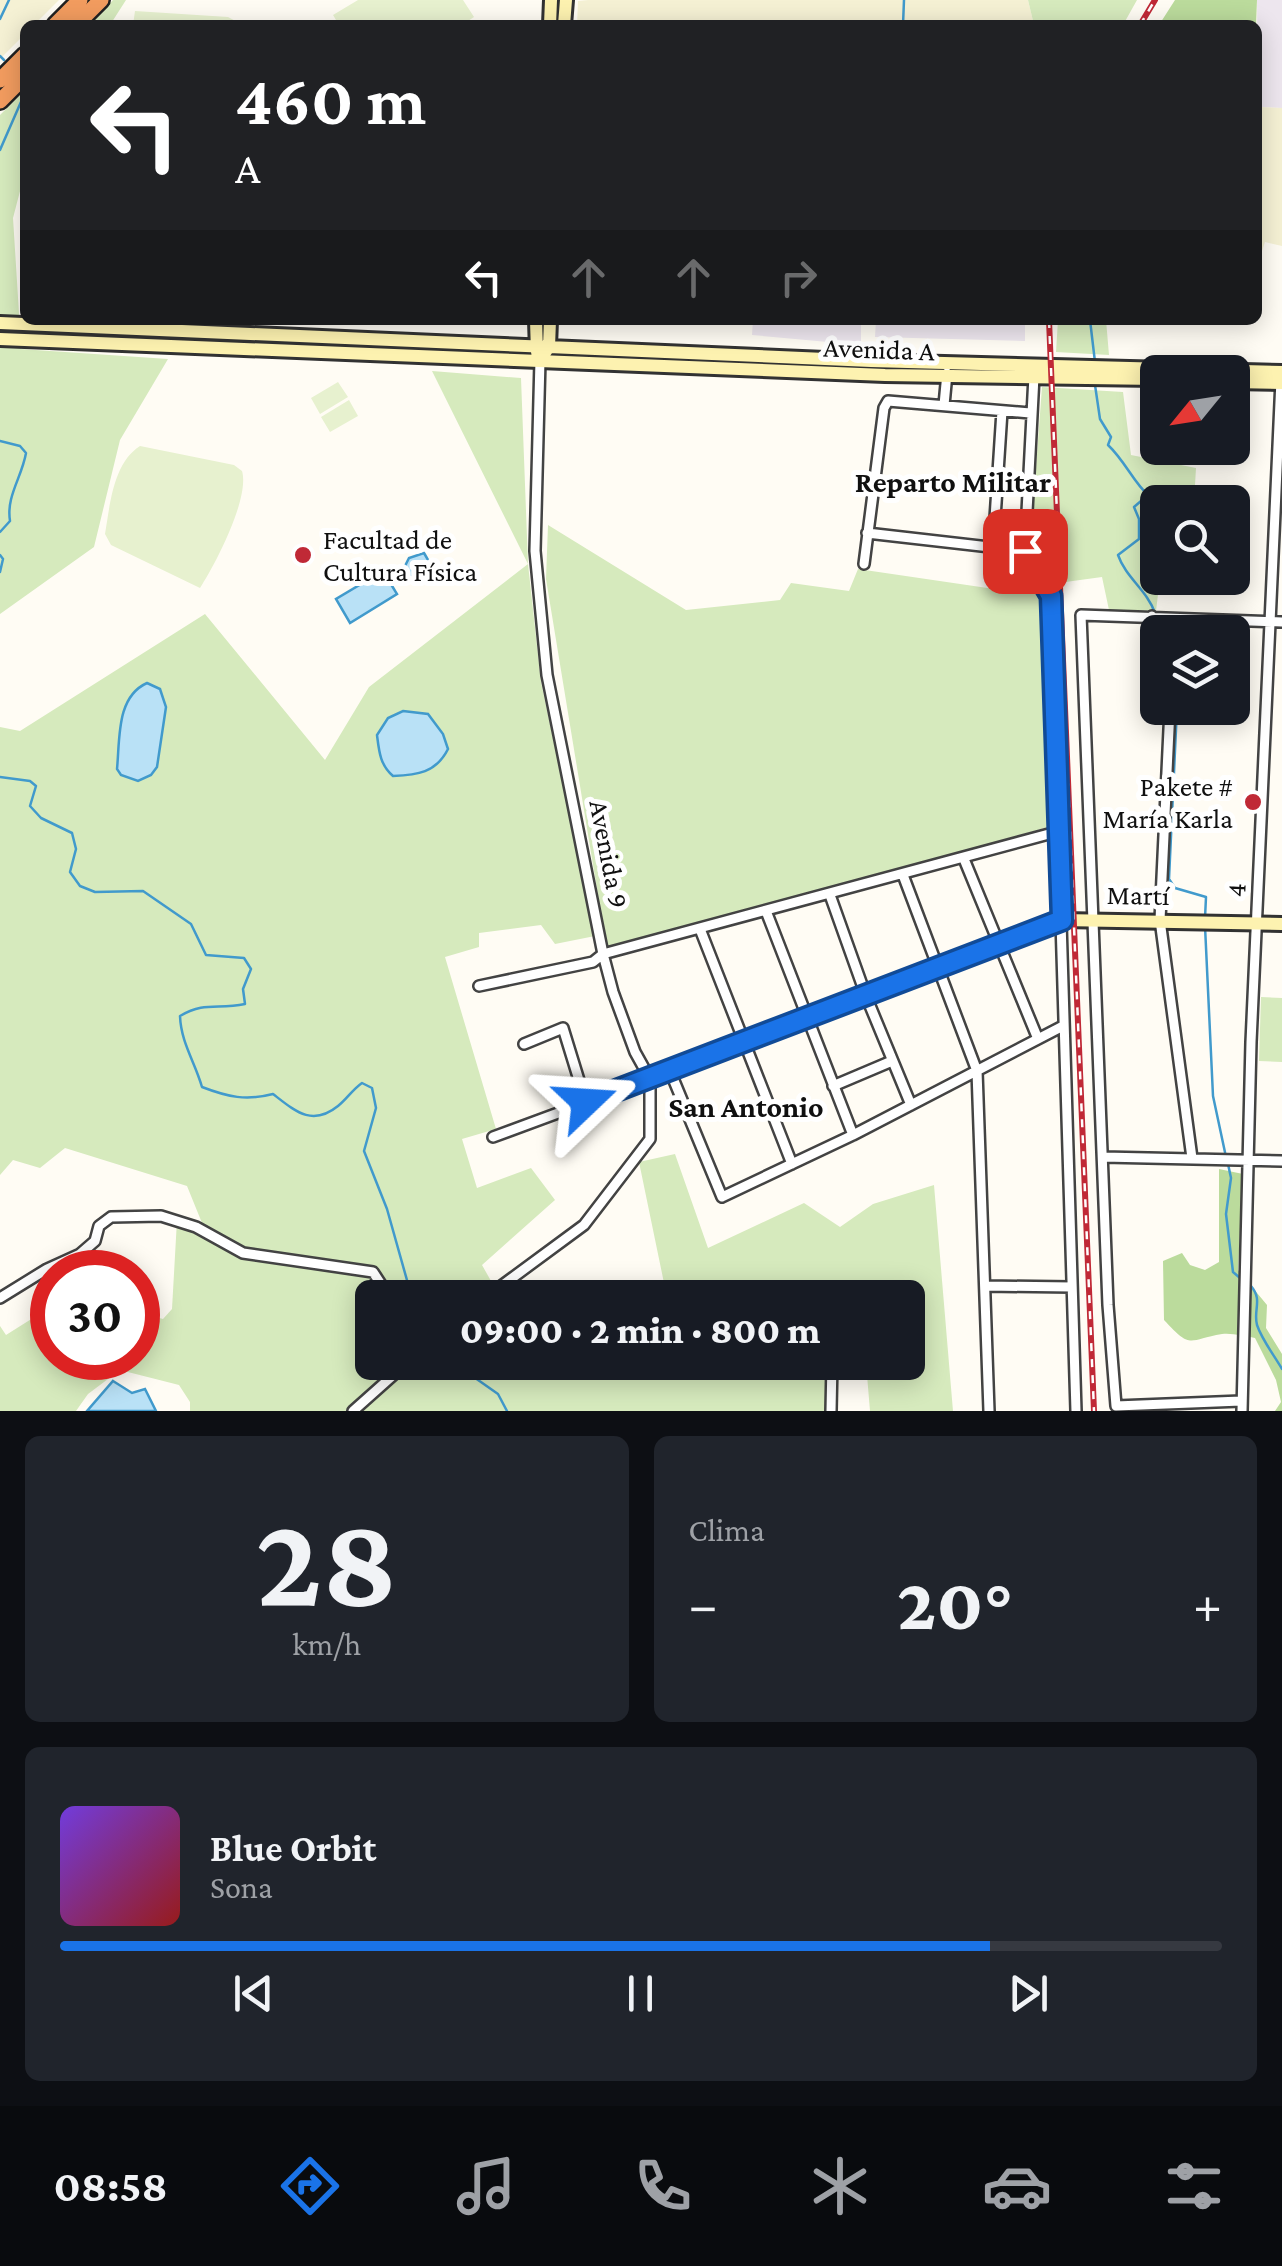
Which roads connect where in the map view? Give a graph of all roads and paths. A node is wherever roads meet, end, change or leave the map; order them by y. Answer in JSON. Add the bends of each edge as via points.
{"nodes":[{"id":1,"x":80,"y":0,"type":"edge"},
{"id":2,"x":101,"y":0,"type":"edge"},
{"id":3,"x":60,"y":20,"type":"edge"},
{"id":4,"x":81,"y":20,"type":"edge"},
{"id":5,"x":20,"y":60,"type":"edge"},
{"id":6,"x":0,"y":80,"type":"edge"},
{"id":7,"x":20,"y":81,"type":"edge"},
{"id":8,"x":0,"y":101,"type":"edge"},
{"id":9,"x":45,"y":325,"type":"edge"},
{"id":10,"x":537,"y":325,"type":"edge"},
{"id":11,"x":549,"y":325,"type":"edge"},
{"id":12,"x":0,"y":338,"type":"edge"},
{"id":13,"x":384,"y":340,"type":"junction"},
{"id":14,"x":541,"y":351,"type":"junction"},
{"id":15,"x":394,"y":354,"type":"junction"},
{"id":16,"x":948,"y":370,"type":"junction"},
{"id":17,"x":1095,"y":372,"type":"junction"},
{"id":18,"x":1282,"y":372,"type":"edge"},
{"id":19,"x":1034,"y":376,"type":"junction"},
{"id":20,"x":1140,"y":378,"type":"edge"},
{"id":21,"x":1250,"y":382,"type":"edge"},
{"id":22,"x":1282,"y":383,"type":"edge"},
{"id":23,"x":944,"y":405,"type":"junction"},
{"id":24,"x":1002,"y":410,"type":"junction"},
{"id":25,"x":1030,"y":413,"type":"junction"},
{"id":26,"x":867,"y":533,"type":"junction"},
{"id":27,"x":993,"y":549,"type":"junction"},
{"id":28,"x":1025,"y":551,"type":"junction"},
{"id":29,"x":864,"y":564,"type":"dead end"},
{"id":30,"x":1140,"y":616,"type":"edge"},
{"id":31,"x":1250,"y":621,"type":"edge"},
{"id":32,"x":1277,"y":622,"type":"edge"},
{"id":33,"x":1169,"y":725,"type":"edge"},
{"id":34,"x":1060,"y":831,"type":"junction"},
{"id":35,"x":964,"y":860,"type":"junction"},
{"id":36,"x":904,"y":875,"type":"junction"},
{"id":37,"x":830,"y":894,"type":"junction"},
{"id":38,"x":766,"y":912,"type":"junction"},
{"id":39,"x":1091,"y":918,"type":"junction"},
{"id":40,"x":1062,"y":920,"type":"junction"},
{"id":41,"x":1160,"y":920,"type":"junction"},
{"id":42,"x":1257,"y":923,"type":"junction"},
{"id":43,"x":1282,"y":924,"type":"edge"},
{"id":44,"x":700,"y":929,"type":"junction"},
{"id":45,"x":997,"y":943,"type":"junction"},
{"id":46,"x":603,"y":954,"type":"junction"},
{"id":47,"x":938,"y":968,"type":"junction"},
{"id":48,"x":479,"y":986,"type":"dead end"},
{"id":49,"x":866,"y":996,"type":"junction"},
{"id":50,"x":806,"y":1019,"type":"junction"},
{"id":51,"x":1063,"y":1026,"type":"junction"},
{"id":52,"x":1038,"y":1039,"type":"junction"},
{"id":53,"x":744,"y":1042,"type":"junction"},
{"id":54,"x":524,"y":1044,"type":"dead end"},
{"id":55,"x":892,"y":1061,"type":"junction"},
{"id":56,"x":670,"y":1071,"type":"junction"},
{"id":57,"x":977,"y":1072,"type":"junction"},
{"id":58,"x":650,"y":1080,"type":"junction"},
{"id":59,"x":834,"y":1086,"type":"junction"},
{"id":60,"x":586,"y":1102,"type":"junction"},
{"id":61,"x":911,"y":1105,"type":"junction"},
{"id":62,"x":853,"y":1134,"type":"junction"},
{"id":63,"x":493,"y":1138,"type":"dead end"},
{"id":64,"x":1103,"y":1157,"type":"junction"},
{"id":65,"x":1192,"y":1158,"type":"junction"},
{"id":66,"x":1249,"y":1159,"type":"junction"},
{"id":67,"x":1282,"y":1160,"type":"edge"},
{"id":68,"x":792,"y":1164,"type":"junction"},
{"id":69,"x":378,"y":1280,"type":"edge"},
{"id":70,"x":507,"y":1280,"type":"edge"},
{"id":71,"x":986,"y":1286,"type":"junction"},
{"id":72,"x":1072,"y":1287,"type":"junction"},
{"id":73,"x":0,"y":1298,"type":"edge"},
{"id":74,"x":388,"y":1380,"type":"edge"},
{"id":75,"x":832,"y":1380,"type":"edge"},
{"id":76,"x":1241,"y":1406,"type":"edge"},
{"id":77,"x":1162,"y":1407,"type":"edge"},
{"id":78,"x":353,"y":1411,"type":"edge"},
{"id":79,"x":831,"y":1411,"type":"edge"},
{"id":80,"x":989,"y":1411,"type":"edge"},
{"id":81,"x":1076,"y":1411,"type":"edge"}],
"edges":[{"from":1,"to":3,"type":"highway"},
{"from":2,"to":4,"type":"highway"},
{"from":5,"to":6,"type":"highway"},
{"from":7,"to":8,"type":"highway"},
{"from":9,"to":13,"type":"main road","name":"Avenida A"},
{"from":10,"to":14,"type":"main road","name":"Avenida 9"},
{"from":11,"to":14,"type":"main road","name":"Avenida 9"},
{"from":12,"to":15,"type":"main road","name":"Avenida A"},
{"from":13,"to":14,"type":"main road","name":"Avenida A"},
{"from":13,"to":15,"type":"main road"},
{"from":14,"to":15,"type":"main road","name":"Avenida A"},
{"from":14,"to":16,"type":"main road","name":"Avenida A"},
{"from":14,"to":46,"type":"street","name":"Avenida 9","via":[[535,551],[546,657]]},
{"from":16,"to":17,"type":"main road","name":"Avenida A"},
{"from":16,"to":19,"type":"main road","name":"Avenida A"},
{"from":16,"to":23,"type":"street"},
{"from":17,"to":18,"type":"main road","name":"Avenida A"},
{"from":17,"to":19,"type":"main road","name":"Avenida A"},
{"from":17,"to":20,"type":"main road","name":"Avenida A"},
{"from":18,"to":22,"type":"street","name":"4"},
{"from":19,"to":25,"type":"street"},
{"from":21,"to":22,"type":"main road"},
{"from":22,"to":32,"type":"street","name":"4"},
{"from":23,"to":24,"type":"street"},
{"from":23,"to":26,"type":"street","via":[[888,402]]},
{"from":24,"to":25,"type":"street"},
{"from":24,"to":27,"type":"street"},
{"from":25,"to":28,"type":"street"},
{"from":26,"to":27,"type":"street"},
{"from":26,"to":29,"type":"street"},
{"from":27,"to":28,"type":"street"},
{"from":28,"to":34,"type":"street","via":[[1051,596]]},
{"from":30,"to":39,"type":"street","via":[[1081,614]]},
{"from":31,"to":32,"type":"street"},
{"from":32,"to":42,"type":"street","name":"4"},
{"from":33,"to":41,"type":"street"},
{"from":34,"to":35,"type":"street"},
{"from":34,"to":40,"type":"street"},
{"from":35,"to":36,"type":"street"},
{"from":35,"to":45,"type":"street"},
{"from":36,"to":37,"type":"street"},
{"from":36,"to":47,"type":"street"},
{"from":37,"to":38,"type":"street"},
{"from":37,"to":49,"type":"street"},
{"from":38,"to":44,"type":"street"},
{"from":38,"to":50,"type":"street"},
{"from":39,"to":40,"type":"main road","name":"Martí"},
{"from":39,"to":41,"type":"main road","name":"Martí"},
{"from":39,"to":64,"type":"street"},
{"from":40,"to":45,"type":"main road","name":"Martí"},
{"from":40,"to":51,"type":"street"},
{"from":41,"to":42,"type":"main road","name":"Martí"},
{"from":41,"to":65,"type":"street"},
{"from":42,"to":43,"type":"main road","name":"Martí"},
{"from":42,"to":66,"type":"street","name":"4"},
{"from":44,"to":46,"type":"street"},
{"from":44,"to":53,"type":"street"},
{"from":45,"to":47,"type":"main road","name":"Martí"},
{"from":45,"to":52,"type":"street"},
{"from":46,"to":48,"type":"street","via":[[593,962]]},
{"from":46,"to":58,"type":"street","name":"Avenida 9"},
{"from":47,"to":49,"type":"main road","name":"Martí"},
{"from":47,"to":57,"type":"street"},
{"from":49,"to":50,"type":"main road","name":"Martí"},
{"from":49,"to":55,"type":"street"},
{"from":50,"to":53,"type":"main road","name":"Martí"},
{"from":50,"to":59,"type":"street"},
{"from":51,"to":52,"type":"street"},
{"from":51,"to":72,"type":"street"},
{"from":52,"to":57,"type":"street"},
{"from":53,"to":56,"type":"main road","name":"Martí"},
{"from":53,"to":68,"type":"street"},
{"from":54,"to":60,"type":"street","via":[[563,1028]]},
{"from":55,"to":59,"type":"street"},
{"from":55,"to":61,"type":"street"},
{"from":56,"to":58,"type":"main road","name":"Martí"},
{"from":56,"to":68,"type":"street","via":[[722,1197]]},
{"from":57,"to":61,"type":"street"},
{"from":57,"to":71,"type":"street"},
{"from":58,"to":60,"type":"street","name":"Martí"},
{"from":58,"to":70,"type":"street","name":"Avenida 9","via":[[650,1139],[584,1225]]},
{"from":59,"to":62,"type":"street"},
{"from":60,"to":63,"type":"street","name":"Martí"},
{"from":61,"to":62,"type":"street"},
{"from":62,"to":68,"type":"street"},
{"from":64,"to":65,"type":"street"},
{"from":64,"to":77,"type":"street","via":[[1116,1406]]},
{"from":65,"to":66,"type":"street"},
{"from":66,"to":67,"type":"street"},
{"from":66,"to":76,"type":"street","name":"4"},
{"from":69,"to":73,"type":"street","via":[[373,1272],[243,1253],[161,1216],[111,1217],[80,1254]]},
{"from":71,"to":72,"type":"street"},
{"from":71,"to":80,"type":"street"},
{"from":72,"to":81,"type":"street"},
{"from":74,"to":78,"type":"street"},
{"from":75,"to":79,"type":"street"},
{"from":76,"to":77,"type":"street"}]}
